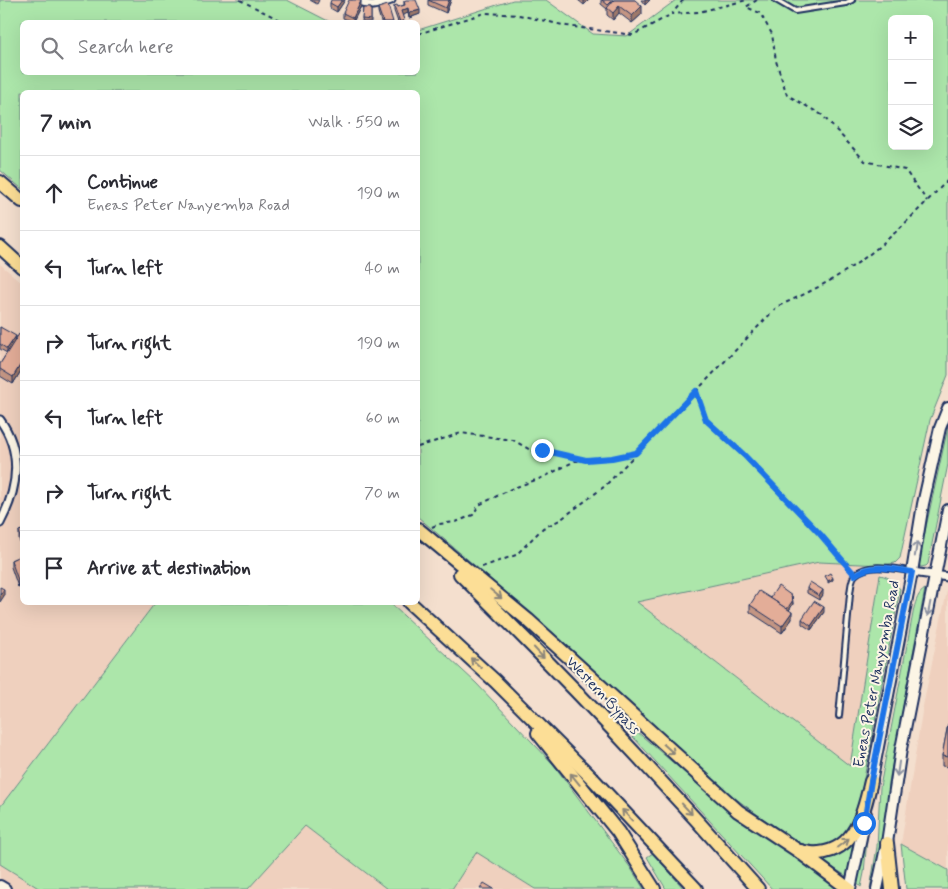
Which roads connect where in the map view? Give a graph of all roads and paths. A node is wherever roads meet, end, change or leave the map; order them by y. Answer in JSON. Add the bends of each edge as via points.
{"nodes":[{"id":1,"x":240,"y":0,"type":"edge"},
{"id":2,"x":356,"y":0,"type":"edge"},
{"id":3,"x":390,"y":0,"type":"edge"},
{"id":4,"x":683,"y":0,"type":"edge"},
{"id":5,"x":748,"y":0,"type":"edge"},
{"id":6,"x":757,"y":0,"type":"edge"},
{"id":7,"x":776,"y":0,"type":"edge"},
{"id":8,"x":852,"y":0,"type":"edge"},
{"id":9,"x":672,"y":14,"type":"junction"},
{"id":10,"x":280,"y":20,"type":"edge"},
{"id":11,"x":420,"y":33,"type":"edge"},
{"id":12,"x":948,"y":180,"type":"edge"},
{"id":13,"x":0,"y":182,"type":"edge"},
{"id":14,"x":20,"y":199,"type":"edge"},
{"id":15,"x":927,"y":201,"type":"junction"},
{"id":16,"x":0,"y":247,"type":"edge"},
{"id":17,"x":20,"y":265,"type":"edge"},
{"id":18,"x":696,"y":391,"type":"junction"},
{"id":19,"x":948,"y":408,"type":"edge"},
{"id":20,"x":0,"y":420,"type":"edge"},
{"id":21,"x":420,"y":445,"type":"edge"},
{"id":22,"x":636,"y":453,"type":"junction"},
{"id":23,"x":586,"y":460,"type":"junction"},
{"id":24,"x":948,"y":510,"type":"edge"},
{"id":25,"x":0,"y":523,"type":"edge"},
{"id":26,"x":420,"y":530,"type":"edge"},
{"id":27,"x":420,"y":533,"type":"edge"},
{"id":28,"x":420,"y":533,"type":"edge"},
{"id":29,"x":469,"y":572,"type":"junction"},
{"id":30,"x":912,"y":572,"type":"junction"},
{"id":31,"x":855,"y":575,"type":"junction"},
{"id":32,"x":936,"y":576,"type":"junction"},
{"id":33,"x":948,"y":578,"type":"edge"},
{"id":34,"x":412,"y":605,"type":"edge"},
{"id":35,"x":495,"y":681,"type":"junction"},
{"id":36,"x":840,"y":716,"type":"dead end"},
{"id":37,"x":871,"y":781,"type":"junction"},
{"id":38,"x":887,"y":843,"type":"junction"},
{"id":39,"x":797,"y":850,"type":"junction"},
{"id":40,"x":0,"y":886,"type":"edge"},
{"id":41,"x":5,"y":889,"type":"edge"},
{"id":42,"x":654,"y":889,"type":"edge"},
{"id":43,"x":696,"y":889,"type":"edge"},
{"id":44,"x":758,"y":889,"type":"edge"},
{"id":45,"x":849,"y":889,"type":"edge"},
{"id":46,"x":877,"y":889,"type":"edge"},
{"id":47,"x":892,"y":889,"type":"edge"}],
"edges":[{"from":1,"to":10,"type":"path"},
{"from":2,"to":3,"type":"street","via":[[373,6]]},
{"from":4,"to":9,"type":"path"},
{"from":5,"to":9,"type":"path","via":[[699,12]]},
{"from":6,"to":15,"type":"path","via":[[746,7],[760,13],[772,34],[776,61],[787,95],[822,115],[865,161],[905,170]]},
{"from":7,"to":8,"type":"lane","via":[[795,11]]},
{"from":9,"to":11,"type":"path","via":[[634,34],[567,26],[519,15],[484,13]]},
{"from":12,"to":15,"type":"path"},
{"from":13,"to":14,"type":"highway"},
{"from":15,"to":18,"type":"path","via":[[854,266],[812,291],[778,306]]},
{"from":16,"to":17,"type":"highway"},
{"from":18,"to":22,"type":"path"},
{"from":18,"to":31,"type":"path","via":[[706,420],[820,534]]},
{"from":30,"to":19,"type":"main road","name":"Eneas Peter Nanyemba Road","one_way":true,"via":[[923,504],[940,428]]},
{"from":20,"to":25,"type":"street","via":[[14,448],[16,468],[13,494]]},
{"from":21,"to":23,"type":"path","via":[[461,433],[513,440],[532,451],[542,450]]},
{"from":22,"to":23,"type":"path"},
{"from":22,"to":29,"type":"path","via":[[605,486],[560,520],[543,528],[516,555]]},
{"from":23,"to":26,"type":"path","via":[[575,461],[499,495],[479,505],[473,515]]},
{"from":24,"to":32,"type":"main road"},
{"from":27,"to":29,"type":"highway"},
{"from":28,"to":44,"type":"highway","name":"Western Bypass","one_way":true,"via":[[520,632]]},
{"from":29,"to":39,"type":"highway","one_way":true,"via":[[528,620],[738,810]]},
{"from":30,"to":31,"type":"lane","via":[[868,568]]},
{"from":30,"to":32,"type":"street"},
{"from":30,"to":37,"type":"main road","name":"Eneas Peter Nanyemba Road"},
{"from":31,"to":36,"type":"lane","via":[[850,594]]},
{"from":32,"to":33,"type":"street"},
{"from":32,"to":38,"type":"main road","one_way":true,"via":[[901,749]]},
{"from":35,"to":34,"type":"highway","one_way":true},
{"from":42,"to":35,"type":"highway","one_way":true,"via":[[618,832]]},
{"from":43,"to":35,"type":"highway","one_way":true},
{"from":39,"to":37,"type":"highway","one_way":true,"via":[[817,854],[834,850],[847,842],[865,807]]},
{"from":37,"to":45,"type":"main road","name":"Eneas Peter Nanyemba Road"},
{"from":38,"to":46,"type":"main road"},
{"from":38,"to":47,"type":"highway"},
{"from":39,"to":45,"type":"highway"},
{"from":40,"to":41,"type":"main road"}]}
